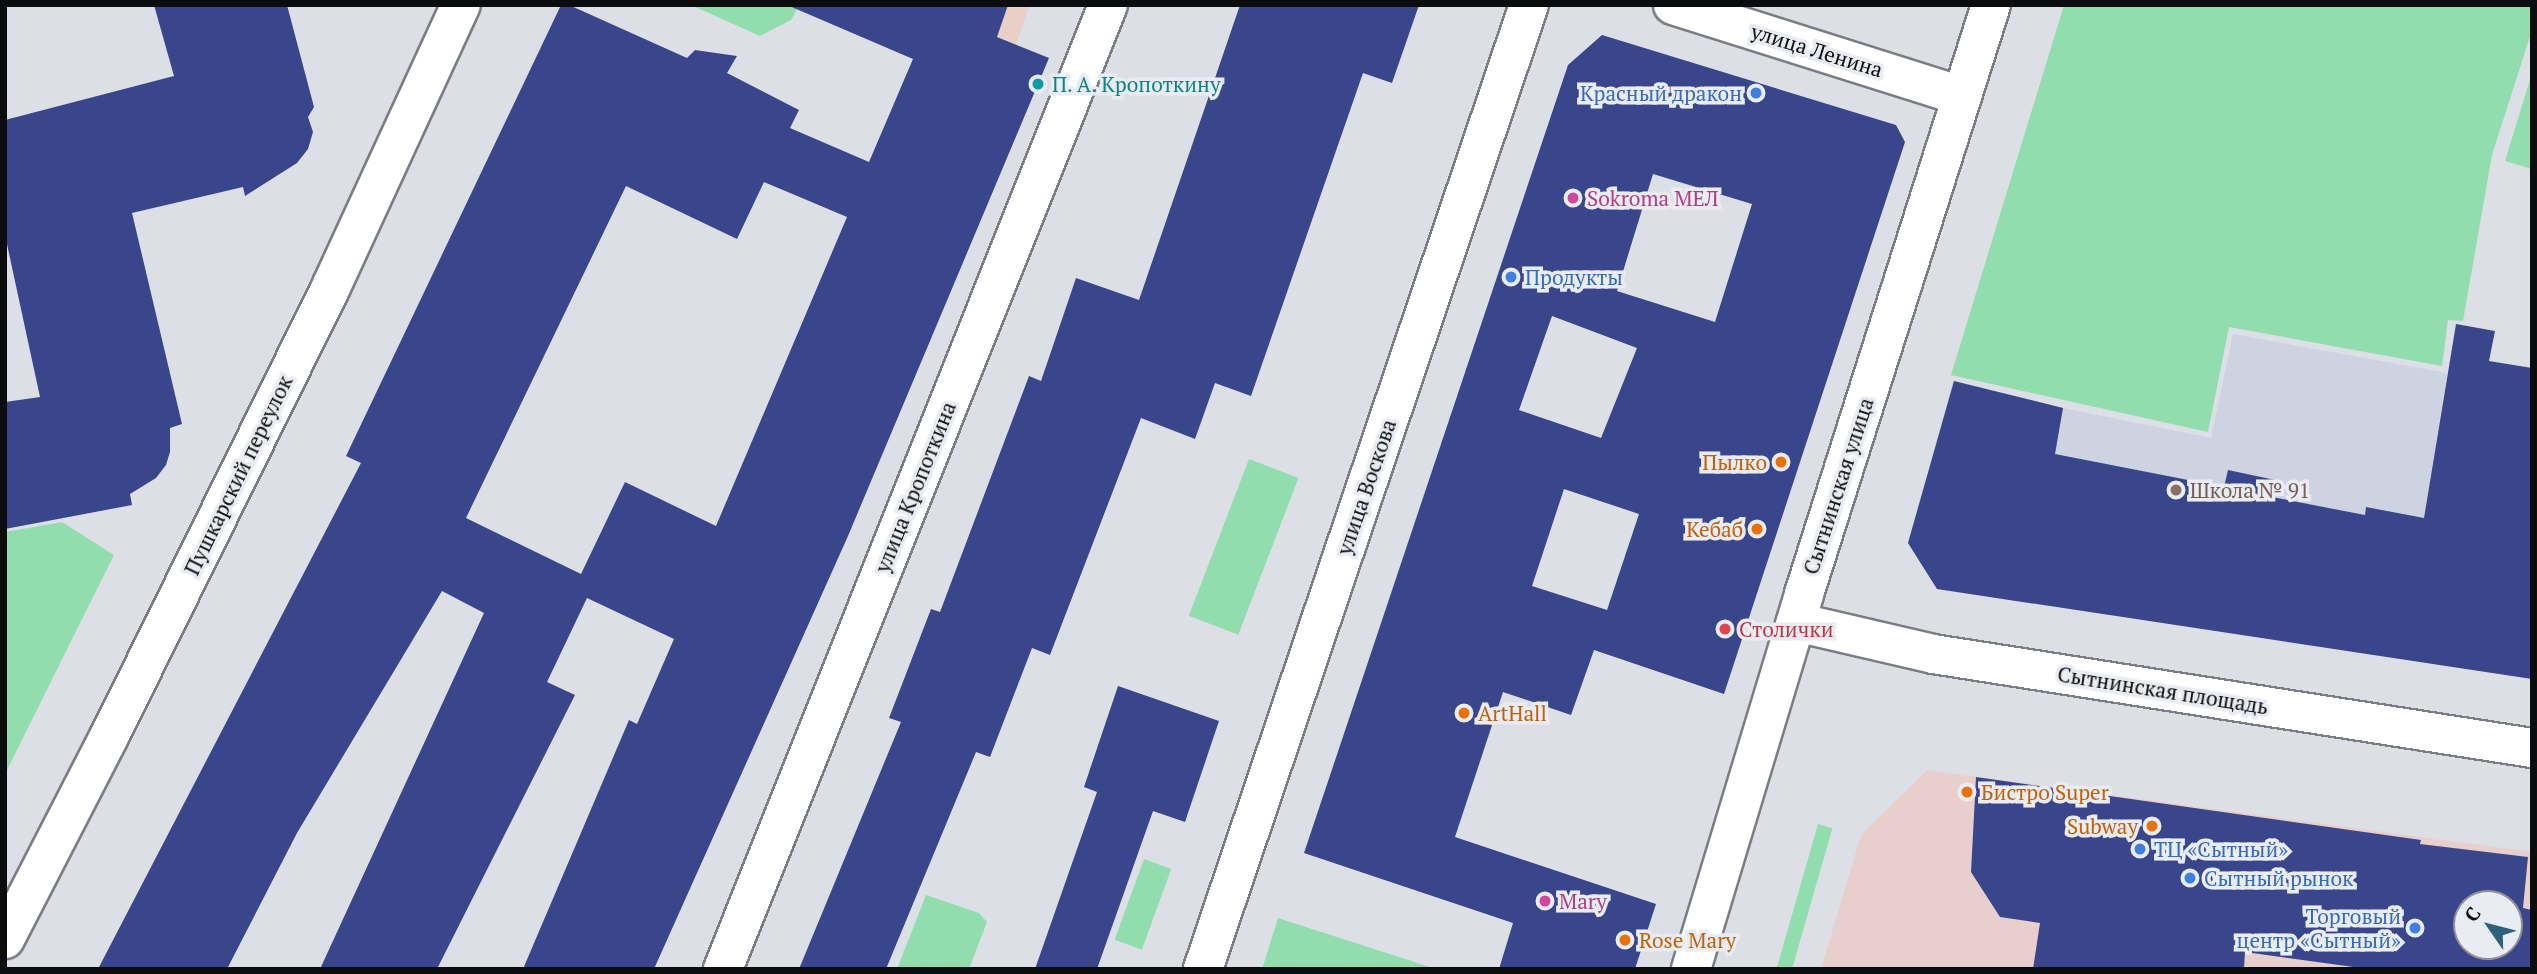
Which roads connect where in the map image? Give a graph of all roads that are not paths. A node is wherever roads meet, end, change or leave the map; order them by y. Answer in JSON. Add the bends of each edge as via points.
{"nodes":[{"id":1,"x":461,"y":5,"type":"edge"},
{"id":2,"x":1108,"y":5,"type":"edge"},
{"id":3,"x":1529,"y":5,"type":"edge"},
{"id":4,"x":1672,"y":5,"type":"edge"},
{"id":5,"x":1991,"y":5,"type":"edge"},
{"id":6,"x":1962,"y":96,"type":"junction"},
{"id":7,"x":1796,"y":622,"type":"junction"},
{"id":8,"x":2532,"y":748,"type":"edge"},
{"id":9,"x":5,"y":939,"type":"edge"},
{"id":10,"x":723,"y":969,"type":"edge"},
{"id":11,"x":1203,"y":969,"type":"edge"},
{"id":12,"x":1690,"y":969,"type":"edge"}],
"edges":[{"from":1,"to":9,"type":"street","name":"Пушкарский переулок","via":[[331,287]]},
{"from":2,"to":10,"type":"street","name":"улица Кропоткина"},
{"from":3,"to":11,"type":"street","name":"улица Воскова"},
{"from":4,"to":6,"type":"street","name":"улица Ленина"},
{"from":5,"to":6,"type":"street","name":"Сытнинская улица"},
{"from":6,"to":7,"type":"street","name":"Сытнинская улица"},
{"from":7,"to":8,"type":"street","name":"Сытнинская площадь","via":[[1933,654]]},
{"from":7,"to":12,"type":"street","name":"Сытнинская улица"}]}
